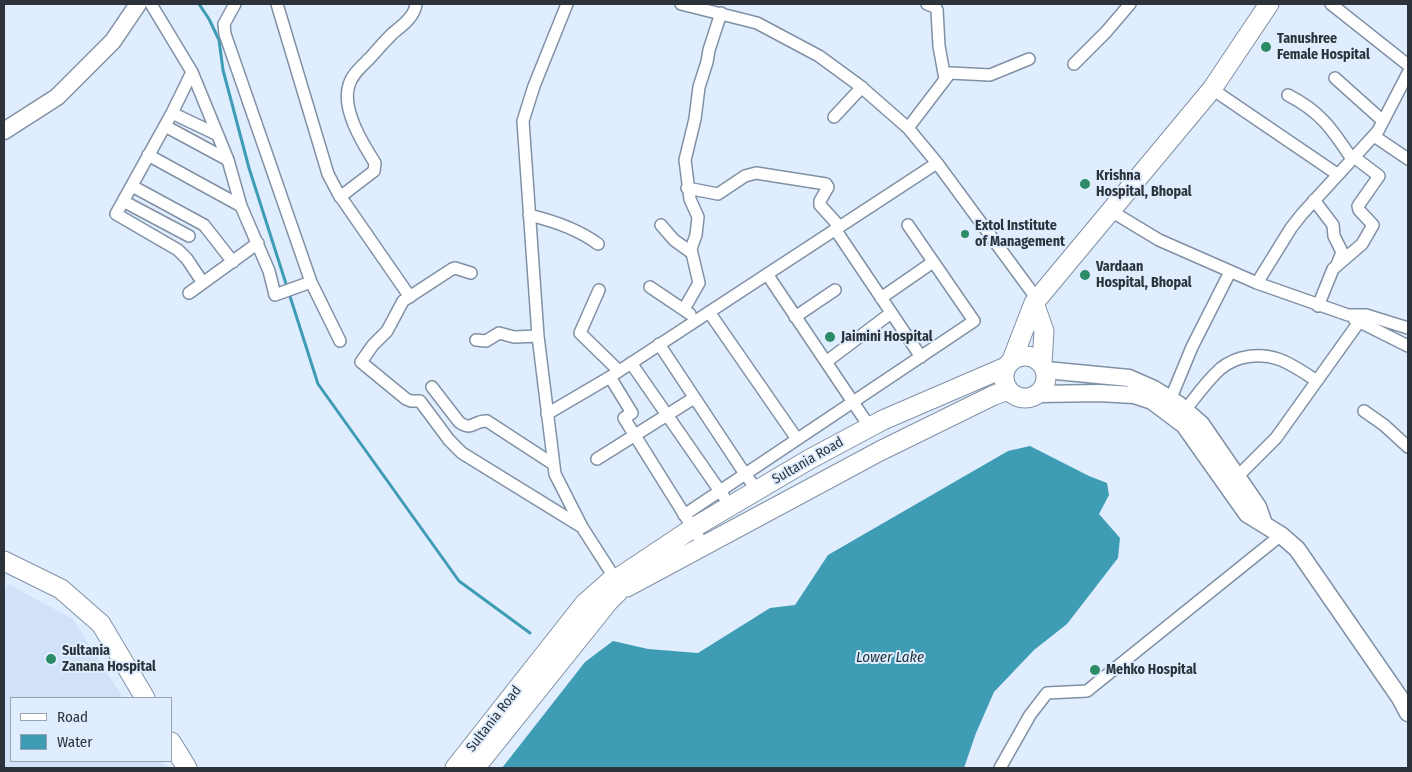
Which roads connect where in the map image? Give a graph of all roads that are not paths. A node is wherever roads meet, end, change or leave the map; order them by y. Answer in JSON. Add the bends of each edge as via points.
{"nodes":[{"id":1,"x":138,"y":4,"type":"edge"},
{"id":2,"x":151,"y":4,"type":"edge"},
{"id":3,"x":235,"y":4,"type":"edge"},
{"id":4,"x":277,"y":4,"type":"edge"},
{"id":5,"x":416,"y":4,"type":"edge"},
{"id":6,"x":567,"y":4,"type":"edge"},
{"id":7,"x":681,"y":4,"type":"edge"},
{"id":8,"x":927,"y":4,"type":"edge"},
{"id":9,"x":1130,"y":4,"type":"edge"},
{"id":10,"x":1269,"y":4,"type":"edge"},
{"id":11,"x":1331,"y":4,"type":"edge"},
{"id":12,"x":717,"y":9,"type":"edge"},
{"id":13,"x":1029,"y":59,"type":"dead end"},
{"id":14,"x":1074,"y":64,"type":"dead end"},
{"id":15,"x":1408,"y":65,"type":"edge"},
{"id":16,"x":192,"y":72,"type":"junction"},
{"id":17,"x":1408,"y":73,"type":"edge"},
{"id":18,"x":1335,"y":78,"type":"dead end"},
{"id":19,"x":945,"y":79,"type":"junction"},
{"id":20,"x":862,"y":87,"type":"junction"},
{"id":21,"x":1212,"y":89,"type":"junction"},
{"id":22,"x":1288,"y":95,"type":"dead end"},
{"id":23,"x":172,"y":113,"type":"junction"},
{"id":24,"x":834,"y":117,"type":"dead end"},
{"id":25,"x":1383,"y":121,"type":"junction"},
{"id":26,"x":164,"y":126,"type":"junction"},
{"id":27,"x":908,"y":128,"type":"junction"},
{"id":28,"x":4,"y":132,"type":"edge"},
{"id":29,"x":218,"y":135,"type":"junction"},
{"id":30,"x":1374,"y":136,"type":"junction"},
{"id":31,"x":148,"y":155,"type":"junction"},
{"id":32,"x":1353,"y":158,"type":"junction"},
{"id":33,"x":1408,"y":159,"type":"edge"},
{"id":34,"x":228,"y":160,"type":"junction"},
{"id":35,"x":937,"y":163,"type":"junction"},
{"id":36,"x":1337,"y":174,"type":"junction"},
{"id":37,"x":132,"y":186,"type":"junction"},
{"id":38,"x":687,"y":188,"type":"junction"},
{"id":39,"x":340,"y":196,"type":"junction"},
{"id":40,"x":1314,"y":200,"type":"junction"},
{"id":41,"x":124,"y":201,"type":"junction"},
{"id":42,"x":241,"y":206,"type":"junction"},
{"id":43,"x":1111,"y":211,"type":"junction"},
{"id":44,"x":529,"y":215,"type":"junction"},
{"id":45,"x":661,"y":225,"type":"dead end"},
{"id":46,"x":908,"y":226,"type":"dead end"},
{"id":47,"x":837,"y":228,"type":"junction"},
{"id":48,"x":189,"y":236,"type":"dead end"},
{"id":49,"x":258,"y":243,"type":"junction"},
{"id":50,"x":598,"y":244,"type":"dead end"},
{"id":51,"x":692,"y":253,"type":"junction"},
{"id":52,"x":232,"y":262,"type":"junction"},
{"id":53,"x":933,"y":262,"type":"junction"},
{"id":54,"x":1337,"y":265,"type":"junction"},
{"id":55,"x":1230,"y":272,"type":"junction"},
{"id":56,"x":471,"y":273,"type":"dead end"},
{"id":57,"x":767,"y":274,"type":"junction"},
{"id":58,"x":203,"y":283,"type":"junction"},
{"id":59,"x":309,"y":283,"type":"junction"},
{"id":60,"x":1257,"y":283,"type":"junction"},
{"id":61,"x":650,"y":286,"type":"dead end"},
{"id":62,"x":599,"y":290,"type":"dead end"},
{"id":63,"x":835,"y":290,"type":"dead end"},
{"id":64,"x":189,"y":293,"type":"dead end"},
{"id":65,"x":410,"y":297,"type":"junction"},
{"id":66,"x":881,"y":298,"type":"junction"},
{"id":67,"x":1036,"y":301,"type":"junction"},
{"id":68,"x":1318,"y":306,"type":"junction"},
{"id":69,"x":684,"y":309,"type":"junction"},
{"id":70,"x":709,"y":312,"type":"junction"},
{"id":71,"x":892,"y":313,"type":"junction"},
{"id":72,"x":795,"y":317,"type":"junction"},
{"id":73,"x":1360,"y":318,"type":"junction"},
{"id":74,"x":698,"y":319,"type":"junction"},
{"id":75,"x":1408,"y":328,"type":"edge"},
{"id":76,"x":538,"y":336,"type":"junction"},
{"id":77,"x":476,"y":340,"type":"dead end"},
{"id":78,"x":340,"y":341,"type":"dead end"},
{"id":79,"x":659,"y":344,"type":"junction"},
{"id":80,"x":1408,"y":346,"type":"edge"},
{"id":81,"x":921,"y":357,"type":"junction"},
{"id":82,"x":826,"y":362,"type":"junction"},
{"id":83,"x":631,"y":363,"type":"junction"},
{"id":84,"x":1009,"y":363,"type":"junction"},
{"id":85,"x":1044,"y":367,"type":"junction"},
{"id":86,"x":614,"y":374,"type":"junction"},
{"id":87,"x":1317,"y":381,"type":"junction"},
{"id":88,"x":432,"y":387,"type":"dead end"},
{"id":89,"x":1008,"y":390,"type":"junction"},
{"id":90,"x":1039,"y":394,"type":"junction"},
{"id":91,"x":694,"y":398,"type":"junction"},
{"id":92,"x":853,"y":402,"type":"junction"},
{"id":93,"x":1168,"y":405,"type":"junction"},
{"id":94,"x":1185,"y":410,"type":"junction"},
{"id":95,"x":1364,"y":411,"type":"dead end"},
{"id":96,"x":547,"y":414,"type":"junction"},
{"id":97,"x":667,"y":415,"type":"junction"},
{"id":98,"x":869,"y":426,"type":"junction"},
{"id":99,"x":635,"y":436,"type":"junction"},
{"id":100,"x":797,"y":439,"type":"junction"},
{"id":101,"x":1408,"y":447,"type":"edge"},
{"id":102,"x":597,"y":459,"type":"dead end"},
{"id":103,"x":553,"y":464,"type":"junction"},
{"id":104,"x":745,"y":474,"type":"junction"},
{"id":105,"x":1237,"y":477,"type":"junction"},
{"id":106,"x":757,"y":490,"type":"junction"},
{"id":107,"x":725,"y":498,"type":"junction"},
{"id":108,"x":688,"y":522,"type":"junction"},
{"id":109,"x":1264,"y":524,"type":"junction"},
{"id":110,"x":582,"y":527,"type":"junction"},
{"id":111,"x":1281,"y":534,"type":"junction"},
{"id":112,"x":704,"y":546,"type":"junction"},
{"id":113,"x":4,"y":561,"type":"edge"},
{"id":114,"x":618,"y":582,"type":"junction"},
{"id":115,"x":144,"y":697,"type":"edge"},
{"id":116,"x":1408,"y":713,"type":"edge"},
{"id":117,"x":172,"y":744,"type":"edge"},
{"id":118,"x":187,"y":768,"type":"edge"},
{"id":119,"x":455,"y":768,"type":"edge"},
{"id":120,"x":475,"y":768,"type":"edge"},
{"id":121,"x":1000,"y":768,"type":"edge"}],
"edges":[{"from":1,"to":28,"type":"main road","via":[[113,41],[57,97]]},
{"from":2,"to":16,"type":"street"},
{"from":3,"to":59,"type":"street","via":[[224,24],[225,34]]},
{"from":4,"to":39,"type":"street","via":[[328,174]]},
{"from":5,"to":39,"type":"street","via":[[414,12],[356,73],[348,87],[354,126],[375,168]]},
{"from":6,"to":44,"type":"street","via":[[523,121]]},
{"from":7,"to":12,"type":"street"},
{"from":8,"to":19,"type":"street","via":[[937,10]]},
{"from":9,"to":14,"type":"street"},
{"from":10,"to":21,"type":"main road"},
{"from":11,"to":15,"type":"street"},
{"from":12,"to":20,"type":"street","via":[[757,23],[819,56]]},
{"from":12,"to":38,"type":"street","via":[[686,154]]},
{"from":13,"to":19,"type":"street","via":[[990,76],[950,73]]},
{"from":16,"to":23,"type":"street"},
{"from":16,"to":29,"type":"street"},
{"from":17,"to":25,"type":"street"},
{"from":18,"to":25,"type":"street"},
{"from":19,"to":27,"type":"street"},
{"from":20,"to":24,"type":"street"},
{"from":20,"to":27,"type":"street"},
{"from":21,"to":36,"type":"street"},
{"from":21,"to":43,"type":"main road"},
{"from":22,"to":32,"type":"street","via":[[1319,115]]},
{"from":23,"to":26,"type":"street"},
{"from":23,"to":29,"type":"street"},
{"from":25,"to":30,"type":"street"},
{"from":26,"to":31,"type":"street"},
{"from":26,"to":34,"type":"street"},
{"from":27,"to":35,"type":"street"},
{"from":29,"to":34,"type":"street"},
{"from":30,"to":32,"type":"street"},
{"from":30,"to":33,"type":"street"},
{"from":31,"to":37,"type":"street"},
{"from":31,"to":42,"type":"street"},
{"from":32,"to":36,"type":"street"},
{"from":32,"to":54,"type":"street","via":[[1379,176],[1358,206],[1373,225],[1362,244]]},
{"from":34,"to":42,"type":"street"},
{"from":35,"to":47,"type":"street"},
{"from":35,"to":67,"type":"street"},
{"from":36,"to":40,"type":"street"},
{"from":37,"to":41,"type":"street"},
{"from":37,"to":52,"type":"street","via":[[204,225]]},
{"from":38,"to":47,"type":"street","via":[[718,194],[745,176],[756,173],[826,184],[820,205]]},
{"from":38,"to":51,"type":"street","via":[[698,217]]},
{"from":39,"to":65,"type":"street"},
{"from":40,"to":54,"type":"street","via":[[1333,224],[1334,237],[1342,252]]},
{"from":40,"to":60,"type":"street","via":[[1291,228]]},
{"from":41,"to":48,"type":"street"},
{"from":41,"to":58,"type":"street","via":[[116,214],[178,250]]},
{"from":42,"to":49,"type":"street"},
{"from":43,"to":55,"type":"street","via":[[1158,240]]},
{"from":43,"to":67,"type":"main road"},
{"from":44,"to":50,"type":"street","via":[[555,222],[590,237]]},
{"from":44,"to":76,"type":"street"},
{"from":45,"to":51,"type":"street"},
{"from":46,"to":53,"type":"street"},
{"from":47,"to":57,"type":"street"},
{"from":47,"to":66,"type":"street"},
{"from":49,"to":52,"type":"street"},
{"from":49,"to":59,"type":"street","via":[[275,295]]},
{"from":51,"to":69,"type":"street","via":[[699,283]]},
{"from":52,"to":58,"type":"street"},
{"from":53,"to":66,"type":"street"},
{"from":53,"to":81,"type":"street","via":[[974,321]]},
{"from":54,"to":68,"type":"street"},
{"from":55,"to":60,"type":"street"},
{"from":55,"to":93,"type":"street","via":[[1192,347]]},
{"from":56,"to":65,"type":"street","via":[[452,269]]},
{"from":57,"to":70,"type":"street"},
{"from":57,"to":72,"type":"street"},
{"from":58,"to":64,"type":"street"},
{"from":59,"to":78,"type":"street"},
{"from":60,"to":68,"type":"street"},
{"from":61,"to":69,"type":"street"},
{"from":62,"to":86,"type":"street","via":[[580,333]]},
{"from":63,"to":72,"type":"street"},
{"from":65,"to":110,"type":"street","via":[[403,301],[387,332],[372,345],[361,362],[406,399],[420,401],[462,453]]},
{"from":66,"to":71,"type":"street"},
{"from":67,"to":84,"type":"main road"},
{"from":67,"to":85,"type":"main road","via":[[1044,331]]},
{"from":68,"to":73,"type":"street"},
{"from":69,"to":74,"type":"street"},
{"from":70,"to":74,"type":"street"},
{"from":70,"to":100,"type":"street"},
{"from":71,"to":81,"type":"street"},
{"from":71,"to":82,"type":"street"},
{"from":72,"to":82,"type":"street"},
{"from":73,"to":75,"type":"street","via":[[1366,315]]},
{"from":73,"to":80,"type":"street"},
{"from":73,"to":87,"type":"street"},
{"from":74,"to":79,"type":"street"},
{"from":76,"to":77,"type":"street","via":[[499,333],[486,341]]},
{"from":76,"to":96,"type":"street"},
{"from":79,"to":83,"type":"street"},
{"from":79,"to":91,"type":"street"},
{"from":81,"to":92,"type":"street"},
{"from":82,"to":92,"type":"street"},
{"from":83,"to":86,"type":"street"},
{"from":83,"to":97,"type":"street"},
{"from":84,"to":85,"type":"main road","via":[[1027,355],[1036,358]]},
{"from":84,"to":89,"type":"main road","via":[[1004,375]]},
{"from":84,"to":98,"type":"main road","name":"Sultania Road"},
{"from":85,"to":90,"type":"main road","via":[[1047,379]]},
{"from":85,"to":93,"type":"main road","via":[[1130,378],[1154,389]]},
{"from":86,"to":96,"type":"street"},
{"from":86,"to":99,"type":"street","via":[[632,413],[624,418]]},
{"from":87,"to":94,"type":"street","via":[[1284,360],[1270,356],[1237,359],[1214,374]]},
{"from":87,"to":105,"type":"street","via":[[1276,438]]},
{"from":88,"to":103,"type":"street","via":[[464,426],[486,422]]},
{"from":89,"to":90,"type":"main road","via":[[1023,398]]},
{"from":89,"to":112,"type":"main road","name":"Sultania Road","via":[[880,451]]},
{"from":90,"to":93,"type":"main road","via":[[1099,393],[1134,396]]},
{"from":91,"to":97,"type":"street"},
{"from":91,"to":104,"type":"street"},
{"from":92,"to":98,"type":"street"},
{"from":92,"to":100,"type":"street"},
{"from":93,"to":94,"type":"main road"},
{"from":93,"to":109,"type":"main road","via":[[1246,514]]},
{"from":94,"to":105,"type":"main road","via":[[1201,424]]},
{"from":95,"to":101,"type":"street"},
{"from":96,"to":103,"type":"street"},
{"from":97,"to":99,"type":"street"},
{"from":97,"to":107,"type":"street"},
{"from":98,"to":106,"type":"main road","name":"Sultania Road"},
{"from":99,"to":102,"type":"street"},
{"from":99,"to":108,"type":"street"},
{"from":100,"to":104,"type":"street"},
{"from":103,"to":110,"type":"street"},
{"from":104,"to":106,"type":"street"},
{"from":104,"to":107,"type":"street"},
{"from":105,"to":109,"type":"main road","via":[[1258,507]]},
{"from":106,"to":107,"type":"main road","name":"Sultania Road"},
{"from":107,"to":108,"type":"main road","name":"Sultania Road"},
{"from":108,"to":112,"type":"street"},
{"from":108,"to":114,"type":"main road","name":"Sultania Road"},
{"from":109,"to":111,"type":"main road"},
{"from":110,"to":114,"type":"street"},
{"from":111,"to":116,"type":"main road","via":[[1297,549]]},
{"from":111,"to":121,"type":"street","via":[[1087,691],[1047,693]]},
{"from":112,"to":114,"type":"main road","name":"Sultania Road"},
{"from":113,"to":115,"type":"main road","via":[[60,589],[100,624]]},
{"from":114,"to":119,"type":"main road","name":"Sultania Road","via":[[585,604]]},
{"from":114,"to":120,"type":"main road","name":"Sultania Road","via":[[603,609]]},
{"from":117,"to":118,"type":"main road"}]}
